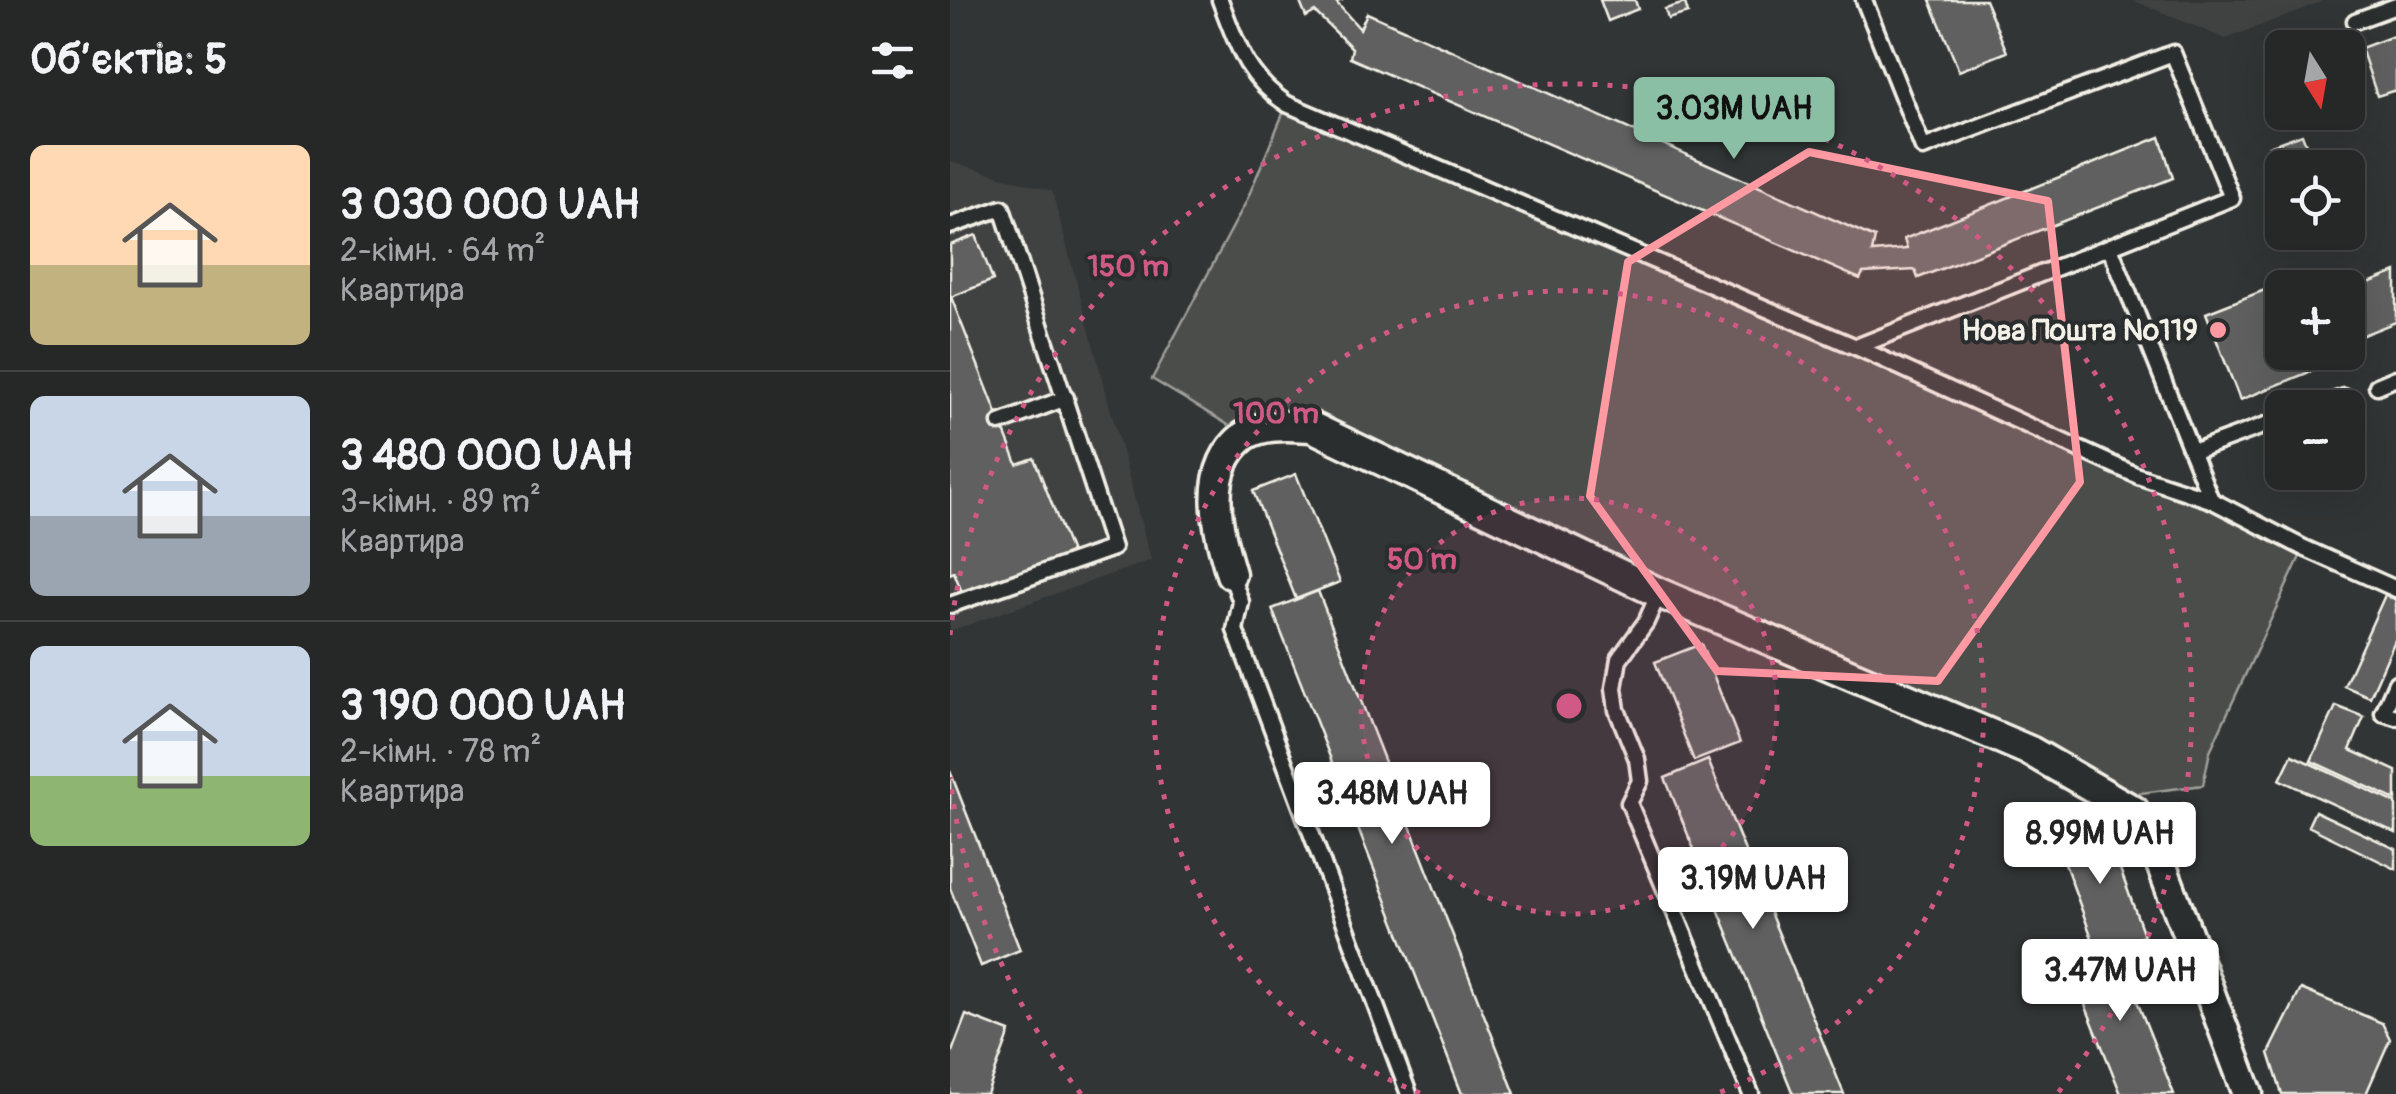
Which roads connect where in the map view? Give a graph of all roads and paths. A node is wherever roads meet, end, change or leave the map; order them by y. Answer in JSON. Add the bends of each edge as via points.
{"nodes":[{"id":1,"x":1220,"y":0,"type":"edge"},
{"id":2,"x":1864,"y":0,"type":"edge"},
{"id":3,"x":2396,"y":6,"type":"edge"},
{"id":4,"x":2355,"y":21,"type":"dead end"},
{"id":5,"x":950,"y":226,"type":"edge"},
{"id":6,"x":2110,"y":246,"type":"junction"},
{"id":7,"x":1856,"y":347,"type":"junction"},
{"id":8,"x":2396,"y":378,"type":"edge"},
{"id":9,"x":2377,"y":386,"type":"dead end"},
{"id":10,"x":1066,"y":398,"type":"junction"},
{"id":11,"x":1000,"y":422,"type":"dead end"},
{"id":12,"x":2265,"y":425,"type":"edge"},
{"id":13,"x":2192,"y":452,"type":"junction"},
{"id":14,"x":2211,"y":500,"type":"junction"},
{"id":15,"x":1231,"y":574,"type":"joint"},
{"id":16,"x":2396,"y":589,"type":"edge"},
{"id":17,"x":1659,"y":593,"type":"junction"},
{"id":18,"x":950,"y":604,"type":"edge"},
{"id":19,"x":2396,"y":683,"type":"edge"},
{"id":20,"x":2396,"y":717,"type":"edge"},
{"id":21,"x":1409,"y":1094,"type":"edge"},
{"id":22,"x":1751,"y":1094,"type":"edge"},
{"id":23,"x":2248,"y":1094,"type":"edge"}],
"edges":[{"from":1,"to":7,"type":"lane","via":[[1246,66],[1287,104]]},
{"from":2,"to":6,"type":"lane","via":[[1922,148],[2173,54],[2232,198]]},
{"from":3,"to":4,"type":"lane"},
{"from":5,"to":10,"type":"lane","via":[[1002,208]]},
{"from":6,"to":7,"type":"lane"},
{"from":6,"to":13,"type":"lane"},
{"from":7,"to":14,"type":"lane","via":[[2138,476]]},
{"from":8,"to":9,"type":"lane"},
{"from":10,"to":11,"type":"lane"},
{"from":10,"to":18,"type":"lane","via":[[1113,548]]},
{"from":12,"to":13,"type":"lane"},
{"from":13,"to":14,"type":"lane"},
{"from":14,"to":16,"type":"lane"},
{"from":15,"to":17,"type":"street","via":[[1215,502],[1222,464],[1245,435],[1294,426],[1312,428]]},
{"from":15,"to":21,"type":"lane","via":[[1241,602],[1235,630]]},
{"from":17,"to":22,"type":"lane","via":[[1619,659],[1614,688],[1637,759],[1640,781],[1630,802]]},
{"from":17,"to":23,"type":"street","via":[[2030,751],[2134,812],[2149,832]]},
{"from":19,"to":20,"type":"lane","via":[[2383,714]]}]}
